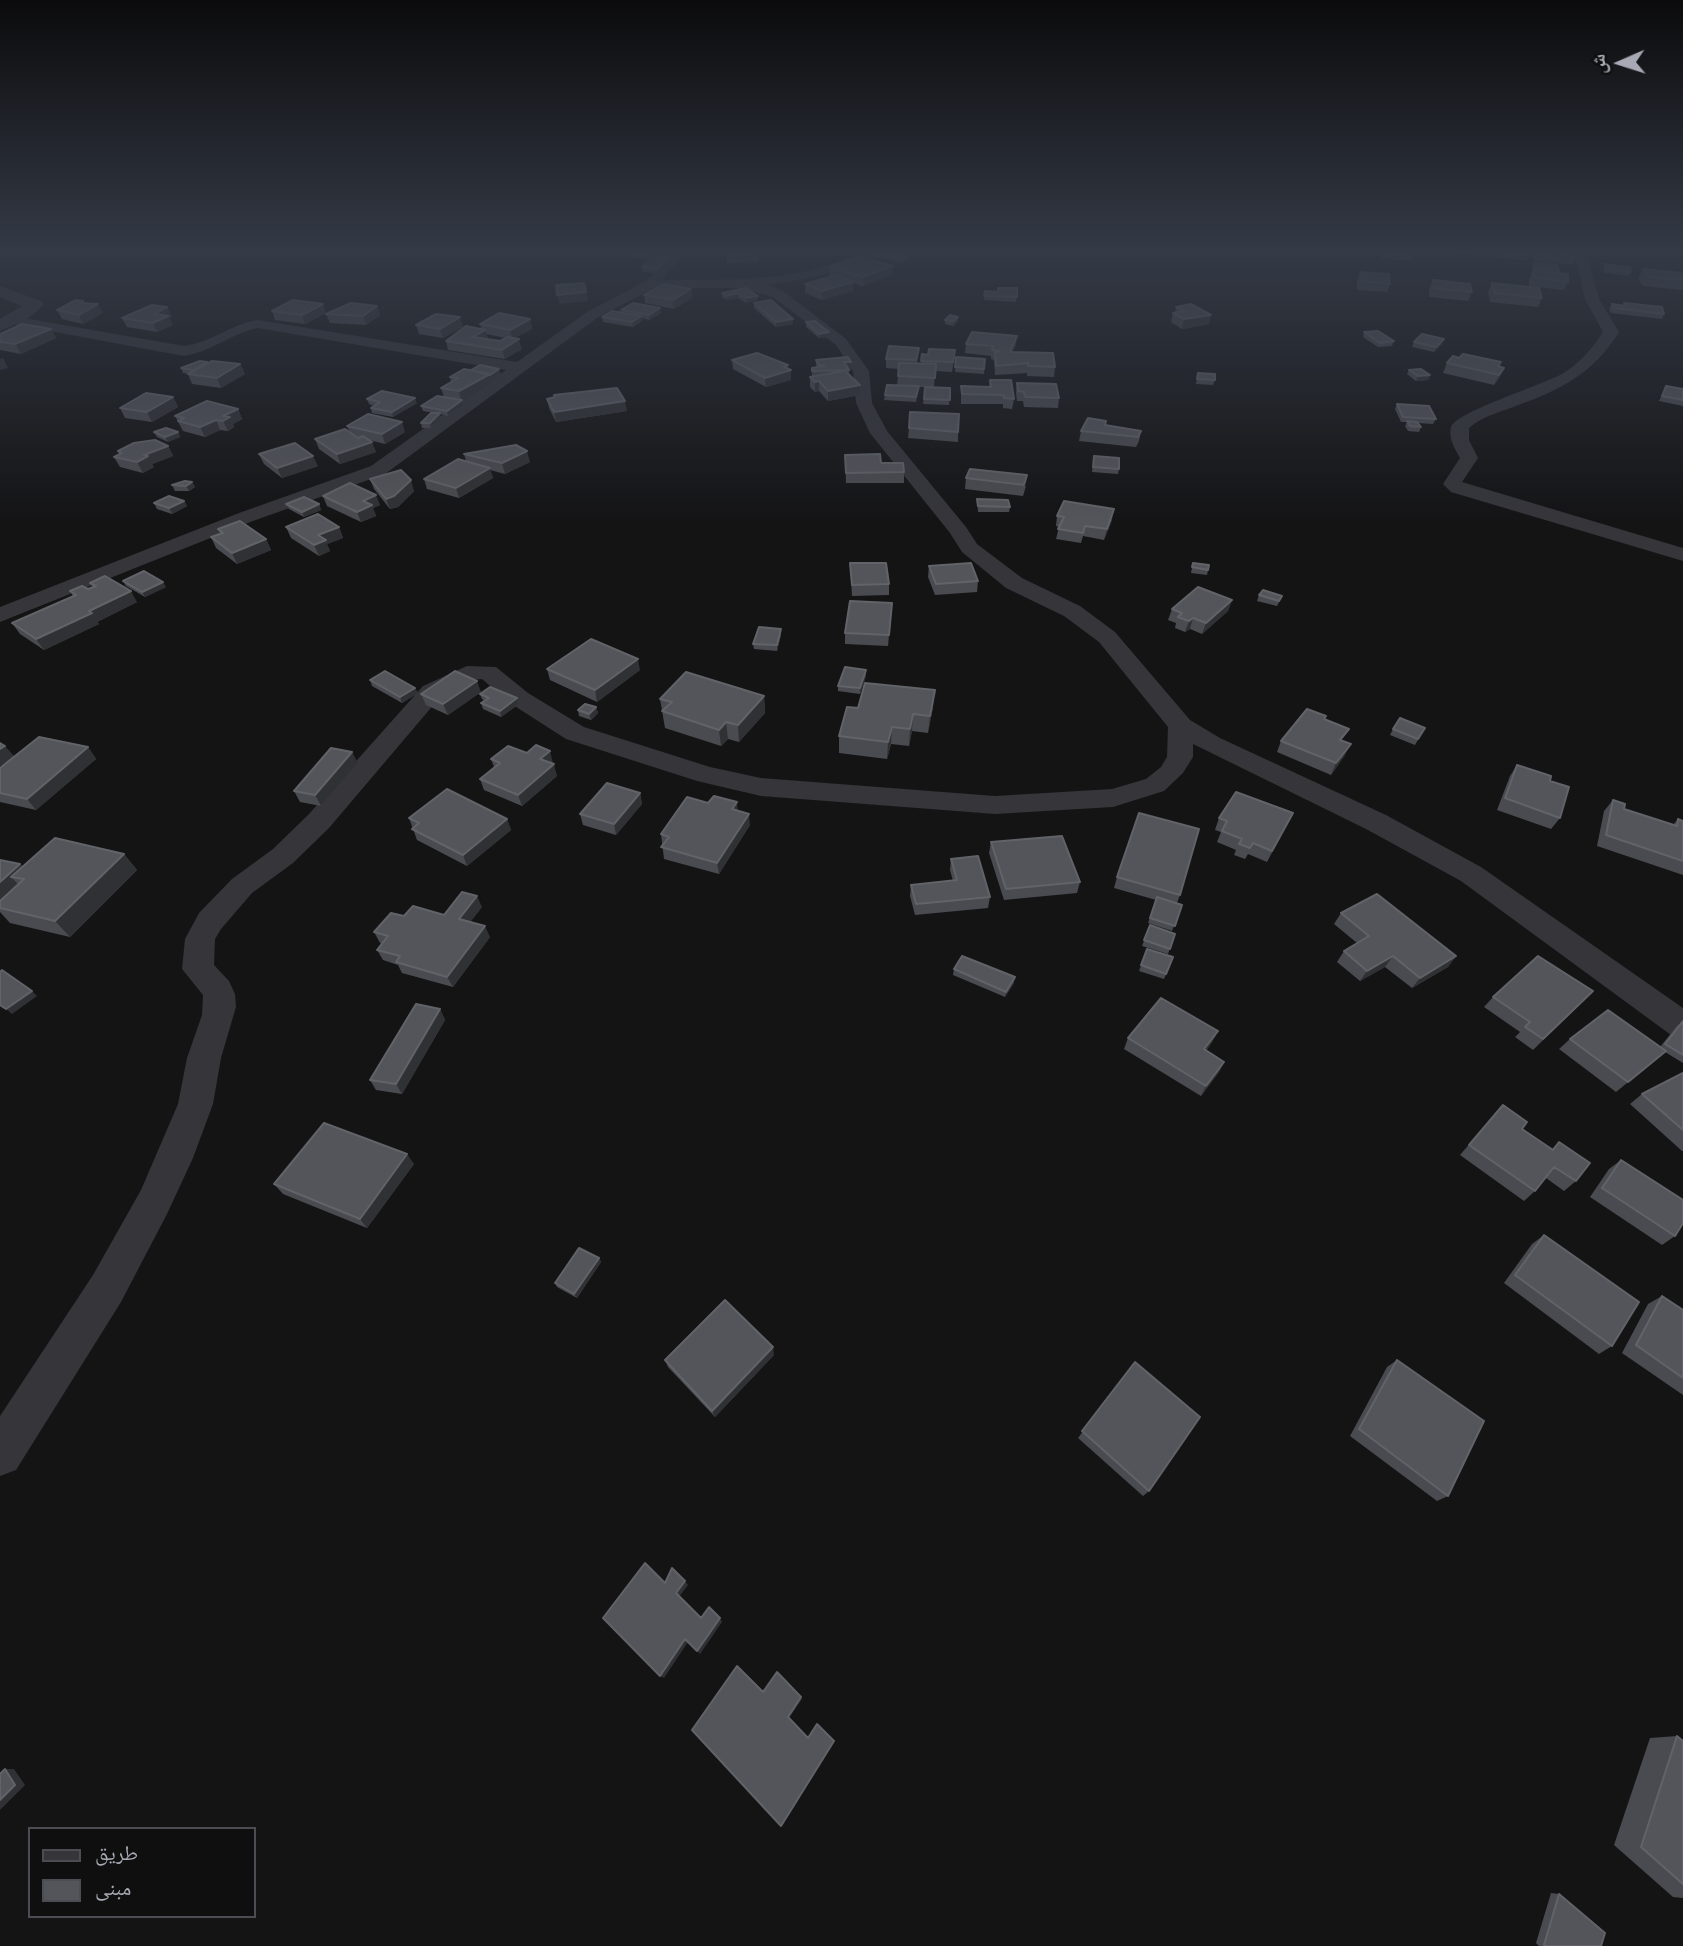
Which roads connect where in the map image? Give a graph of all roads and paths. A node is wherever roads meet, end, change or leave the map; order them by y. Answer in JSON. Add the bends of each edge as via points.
{"nodes":[{"id":1,"x":126,"y":342,"type":"edge"},
{"id":2,"x":212,"y":342,"type":"edge"},
{"id":3,"x":365,"y":342,"type":"edge"},
{"id":4,"x":554,"y":342,"type":"edge"},
{"id":5,"x":841,"y":342,"type":"edge"},
{"id":6,"x":1606,"y":342,"type":"edge"},
{"id":7,"x":519,"y":367,"type":"junction"},
{"id":8,"x":1683,"y":555,"type":"edge"},
{"id":9,"x":0,"y":615,"type":"edge"},
{"id":10,"x":1181,"y":726,"type":"junction"},
{"id":11,"x":1683,"y":1026,"type":"edge"},
{"id":12,"x":0,"y":1454,"type":"edge"}],
"edges":[{"from":1,"to":2,"type":"street","via":[[184,351]]},
{"from":3,"to":7,"type":"street"},
{"from":4,"to":7,"type":"street"},
{"from":5,"to":10,"type":"street","via":[[861,371],[864,402],[879,433],[969,548],[1014,583],[1072,611],[1107,637]]},
{"from":6,"to":8,"type":"street","via":[[1580,372],[1471,417],[1460,427],[1460,440],[1469,458],[1452,484]]},
{"from":7,"to":9,"type":"street","via":[[378,470]]},
{"from":10,"to":11,"type":"street","via":[[1471,874]]},
{"from":10,"to":12,"type":"street","via":[[1180,757],[1170,773],[1137,793],[995,805],[761,787],[706,775],[575,733],[488,672],[467,673],[432,691],[319,821],[283,856],[242,886],[210,921],[200,939],[198,969],[219,995],[220,1007],[205,1053],[195,1108],[164,1184],[121,1265],[62,1364]]}]}
